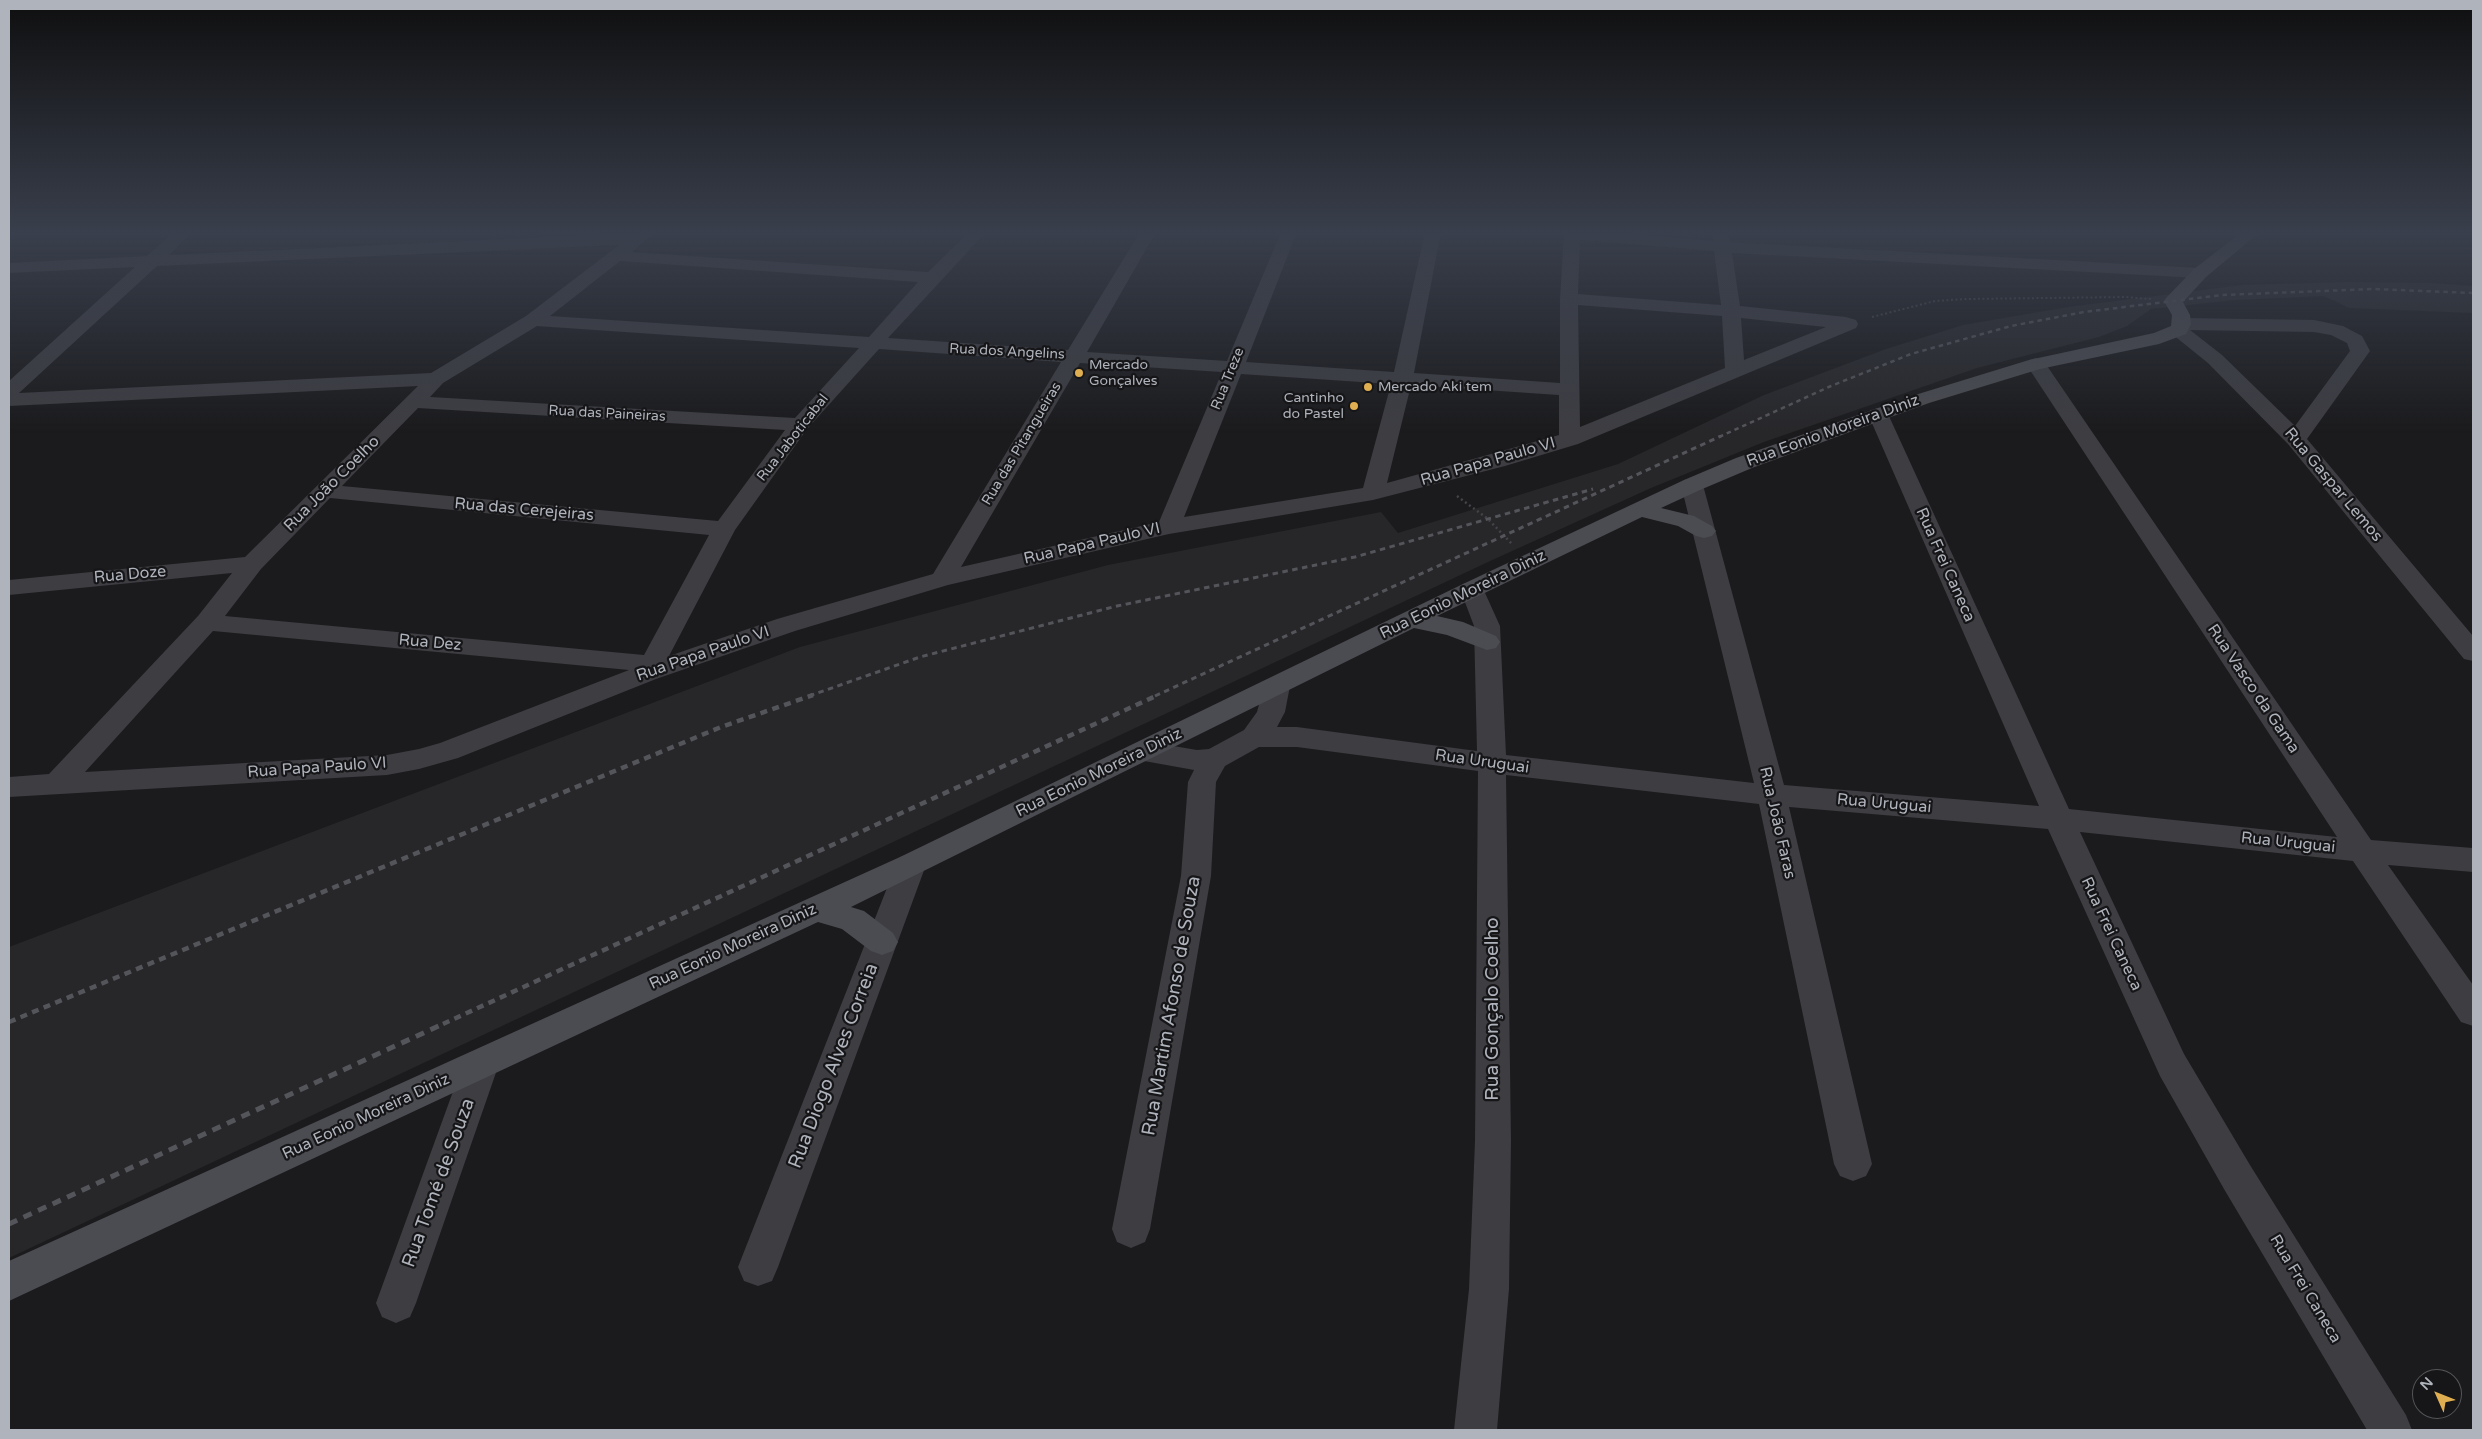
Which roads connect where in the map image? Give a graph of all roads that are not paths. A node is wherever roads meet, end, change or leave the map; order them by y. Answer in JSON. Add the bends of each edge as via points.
{"nodes":[{"id":1,"x":111,"y":299,"type":"edge"},
{"id":2,"x":560,"y":299,"type":"edge"},
{"id":3,"x":913,"y":299,"type":"edge"},
{"id":4,"x":1107,"y":299,"type":"edge"},
{"id":5,"x":1261,"y":299,"type":"edge"},
{"id":6,"x":1419,"y":299,"type":"edge"},
{"id":7,"x":1569,"y":299,"type":"edge"},
{"id":8,"x":1571,"y":299,"type":"edge"},
{"id":9,"x":1729,"y":299,"type":"edge"},
{"id":10,"x":2175,"y":299,"type":"edge"},
{"id":11,"x":1731,"y":311,"type":"junction"},
{"id":12,"x":533,"y":320,"type":"junction"},
{"id":13,"x":2180,"y":327,"type":"junction"},
{"id":14,"x":873,"y":345,"type":"junction"},
{"id":15,"x":1073,"y":356,"type":"junction"},
{"id":16,"x":2036,"y":364,"type":"junction"},
{"id":17,"x":1232,"y":368,"type":"junction"},
{"id":18,"x":1735,"y":370,"type":"junction"},
{"id":19,"x":1403,"y":378,"type":"junction"},
{"id":20,"x":436,"y":379,"type":"junction"},
{"id":21,"x":1570,"y":390,"type":"junction"},
{"id":22,"x":9,"y":392,"type":"edge"},
{"id":23,"x":9,"y":400,"type":"edge"},
{"id":24,"x":413,"y":402,"type":"junction"},
{"id":25,"x":1878,"y":414,"type":"junction"},
{"id":26,"x":800,"y":425,"type":"junction"},
{"id":27,"x":1570,"y":438,"type":"junction"},
{"id":28,"x":2296,"y":439,"type":"junction"},
{"id":29,"x":1692,"y":485,"type":"junction"},
{"id":30,"x":325,"y":491,"type":"junction"},
{"id":31,"x":1372,"y":493,"type":"junction"},
{"id":32,"x":1640,"y":510,"type":"junction"},
{"id":33,"x":1169,"y":527,"type":"junction"},
{"id":34,"x":724,"y":529,"type":"junction"},
{"id":35,"x":1704,"y":531,"type":"junction"},
{"id":36,"x":252,"y":564,"type":"junction"},
{"id":37,"x":942,"y":579,"type":"junction"},
{"id":38,"x":9,"y":587,"type":"edge"},
{"id":39,"x":1472,"y":590,"type":"junction"},
{"id":40,"x":1412,"y":619,"type":"junction"},
{"id":41,"x":207,"y":622,"type":"junction"},
{"id":42,"x":1487,"y":642,"type":"junction"},
{"id":43,"x":2473,"y":653,"type":"edge"},
{"id":44,"x":650,"y":668,"type":"junction"},
{"id":45,"x":1277,"y":686,"type":"junction"},
{"id":46,"x":1260,"y":730,"type":"junction"},
{"id":47,"x":1144,"y":751,"type":"junction"},
{"id":48,"x":1492,"y":763,"type":"junction"},
{"id":49,"x":1200,"y":766,"type":"junction"},
{"id":50,"x":58,"y":783,"type":"junction"},
{"id":51,"x":9,"y":787,"type":"edge"},
{"id":52,"x":1772,"y":795,"type":"junction"},
{"id":53,"x":2058,"y":819,"type":"junction"},
{"id":54,"x":2362,"y":851,"type":"junction"},
{"id":55,"x":2473,"y":860,"type":"edge"},
{"id":56,"x":911,"y":865,"type":"junction"},
{"id":57,"x":817,"y":909,"type":"junction"},
{"id":58,"x":882,"y":942,"type":"junction"},
{"id":59,"x":2473,"y":1012,"type":"edge"},
{"id":60,"x":481,"y":1064,"type":"junction"},
{"id":61,"x":1853,"y":1164,"type":"dead end"},
{"id":62,"x":1131,"y":1229,"type":"dead end"},
{"id":63,"x":758,"y":1267,"type":"dead end"},
{"id":64,"x":9,"y":1281,"type":"edge"},
{"id":65,"x":396,"y":1303,"type":"dead end"},
{"id":66,"x":1475,"y":1430,"type":"edge"},
{"id":67,"x":2390,"y":1430,"type":"edge"}],
"edges":[{"from":1,"to":22,"type":"street"},
{"from":2,"to":12,"type":"street","name":"Rua João Coelho"},
{"from":3,"to":14,"type":"street","name":"Rua Jaboticabal"},
{"from":4,"to":15,"type":"street","name":"Rua das Pitangueiras"},
{"from":5,"to":17,"type":"street","name":"Rua Treze"},
{"from":6,"to":19,"type":"street"},
{"from":7,"to":21,"type":"street"},
{"from":8,"to":11,"type":"street"},
{"from":9,"to":11,"type":"street"},
{"from":10,"to":13,"type":"main road","via":[[2181,315]]},
{"from":11,"to":18,"type":"street"},
{"from":11,"to":18,"type":"street","name":"Rua Papa Paulo VI","via":[[1850,324]]},
{"from":12,"to":14,"type":"street","name":"Rua dos Angelins"},
{"from":12,"to":20,"type":"street","name":"Rua João Coelho"},
{"from":13,"to":16,"type":"main road","name":"Rua Eonio Moreira Diniz","via":[[2159,338]]},
{"from":13,"to":28,"type":"street","name":"Rua Gaspar Lemos"},
{"from":13,"to":28,"type":"street","via":[[2314,326],[2336,330],[2355,340],[2360,351],[2355,360]]},
{"from":14,"to":15,"type":"street","name":"Rua dos Angelins"},
{"from":14,"to":26,"type":"street","name":"Rua Jaboticabal"},
{"from":15,"to":17,"type":"street","name":"Rua dos Angelins"},
{"from":15,"to":37,"type":"street","name":"Rua das Pitangueiras"},
{"from":16,"to":25,"type":"main road","name":"Rua Eonio Moreira Diniz"},
{"from":16,"to":54,"type":"street","name":"Rua Vasco da Gama"},
{"from":17,"to":19,"type":"street","name":"Rua dos Angelins"},
{"from":17,"to":33,"type":"street","name":"Rua Treze"},
{"from":18,"to":27,"type":"street","name":"Rua Papa Paulo VI"},
{"from":19,"to":21,"type":"street","name":"Rua dos Angelins"},
{"from":19,"to":31,"type":"street"},
{"from":20,"to":23,"type":"street"},
{"from":20,"to":24,"type":"street","name":"Rua João Coelho"},
{"from":21,"to":27,"type":"street"},
{"from":24,"to":26,"type":"street","name":"Rua das Paineiras"},
{"from":24,"to":30,"type":"street","name":"Rua João Coelho"},
{"from":25,"to":29,"type":"main road","name":"Rua Eonio Moreira Diniz"},
{"from":25,"to":53,"type":"street","name":"Rua Frei Caneca"},
{"from":26,"to":34,"type":"street","name":"Rua Jaboticabal"},
{"from":27,"to":31,"type":"street","name":"Rua Papa Paulo VI","via":[[1497,462]]},
{"from":28,"to":43,"type":"street","name":"Rua Gaspar Lemos"},
{"from":29,"to":32,"type":"main road","name":"Rua Eonio Moreira Diniz"},
{"from":29,"to":35,"type":"street","name":"Rua João Faras"},
{"from":30,"to":34,"type":"street","name":"Rua das Cerejeiras"},
{"from":30,"to":36,"type":"street","name":"Rua João Coelho"},
{"from":31,"to":33,"type":"street","name":"Rua Papa Paulo VI"},
{"from":32,"to":35,"type":"main road","via":[[1680,519]]},
{"from":32,"to":39,"type":"main road","name":"Rua Eonio Moreira Diniz"},
{"from":33,"to":37,"type":"street","name":"Rua Papa Paulo VI"},
{"from":34,"to":44,"type":"street","name":"Rua Jaboticabal"},
{"from":35,"to":52,"type":"street","name":"Rua João Faras"},
{"from":36,"to":38,"type":"street","name":"Rua Doze"},
{"from":36,"to":41,"type":"street","name":"Rua João Coelho"},
{"from":37,"to":44,"type":"street","name":"Rua Papa Paulo VI"},
{"from":39,"to":40,"type":"main road","name":"Rua Eonio Moreira Diniz"},
{"from":39,"to":42,"type":"street","name":"Rua Gonçalo Coelho","via":[[1487,626]]},
{"from":40,"to":42,"type":"main road","via":[[1454,628]]},
{"from":40,"to":45,"type":"main road","name":"Rua Eonio Moreira Diniz"},
{"from":41,"to":44,"type":"street","name":"Rua Dez"},
{"from":41,"to":50,"type":"street","name":"Rua João Coelho"},
{"from":42,"to":48,"type":"street","name":"Rua Gonçalo Coelho"},
{"from":44,"to":50,"type":"street","name":"Rua Papa Paulo VI","via":[[448,751],[387,765]]},
{"from":45,"to":46,"type":"street"},
{"from":45,"to":47,"type":"main road","name":"Rua Eonio Moreira Diniz"},
{"from":46,"to":48,"type":"street","name":"Rua Uruguai"},
{"from":46,"to":49,"type":"street"},
{"from":47,"to":49,"type":"street"},
{"from":47,"to":56,"type":"main road","name":"Rua Eonio Moreira Diniz"},
{"from":48,"to":52,"type":"street","name":"Rua Uruguai"},
{"from":48,"to":66,"type":"street","name":"Rua Gonçalo Coelho","via":[[1493,1141],[1489,1289]]},
{"from":49,"to":62,"type":"street","name":"Rua Martim Afonso de Souza","via":[[1196,876]]},
{"from":50,"to":51,"type":"street","name":"Rua Papa Paulo VI"},
{"from":52,"to":53,"type":"street","name":"Rua Uruguai"},
{"from":52,"to":61,"type":"street","name":"Rua João Faras"},
{"from":53,"to":54,"type":"street","name":"Rua Uruguai"},
{"from":53,"to":67,"type":"street","name":"Rua Frei Caneca","via":[[2172,1065]]},
{"from":54,"to":55,"type":"street","name":"Rua Uruguai"},
{"from":54,"to":59,"type":"street","name":"Rua Vasco da Gama"},
{"from":56,"to":57,"type":"main road","name":"Rua Eonio Moreira Diniz"},
{"from":56,"to":58,"type":"street","name":"Rua Diogo Alves Correia"},
{"from":57,"to":58,"type":"main road","via":[[853,920]]},
{"from":57,"to":60,"type":"main road","name":"Rua Eonio Moreira Diniz"},
{"from":58,"to":63,"type":"street","name":"Rua Diogo Alves Correia"},
{"from":60,"to":64,"type":"main road","name":"Rua Eonio Moreira Diniz"},
{"from":60,"to":65,"type":"street","name":"Rua Tomé de Souza"}]}
